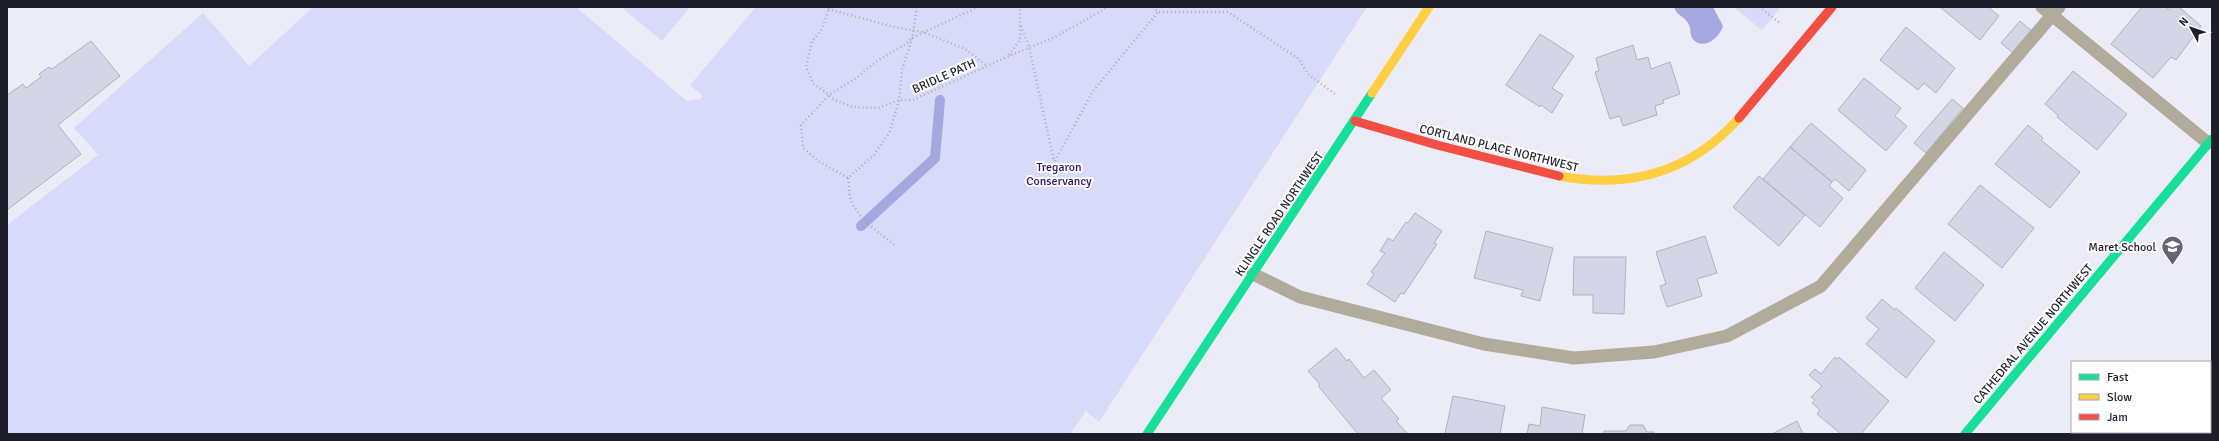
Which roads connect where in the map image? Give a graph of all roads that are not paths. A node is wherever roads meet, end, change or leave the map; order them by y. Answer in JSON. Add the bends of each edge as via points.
{"nodes":[{"id":1,"x":1429,"y":7,"type":"edge"},
{"id":2,"x":1832,"y":7,"type":"edge"},
{"id":3,"x":2051,"y":10,"type":"edge"},
{"id":4,"x":1355,"y":121,"type":"junction"},
{"id":5,"x":2210,"y":141,"type":"edge"},
{"id":6,"x":1253,"y":274,"type":"junction"},
{"id":7,"x":1147,"y":434,"type":"edge"},
{"id":8,"x":1966,"y":434,"type":"edge"}],
"edges":[{"from":1,"to":4,"type":"street","name":"KLINGLE ROAD NORTHWEST"},
{"from":2,"to":4,"type":"street","name":"CORTLAND PLACE NORTHWEST","via":[[1729,129],[1688,159],[1650,175],[1613,182],[1557,177],[1407,138]]},
{"from":3,"to":5,"type":"lane"},
{"from":3,"to":6,"type":"lane","via":[[1821,286],[1727,336],[1654,352],[1574,358],[1484,344],[1300,297]]},
{"from":4,"to":6,"type":"street","name":"KLINGLE ROAD NORTHWEST"},
{"from":5,"to":8,"type":"street","name":"CATHEDRAL AVENUE NORTHWEST"},
{"from":6,"to":7,"type":"street","name":"KLINGLE ROAD NORTHWEST"}]}
